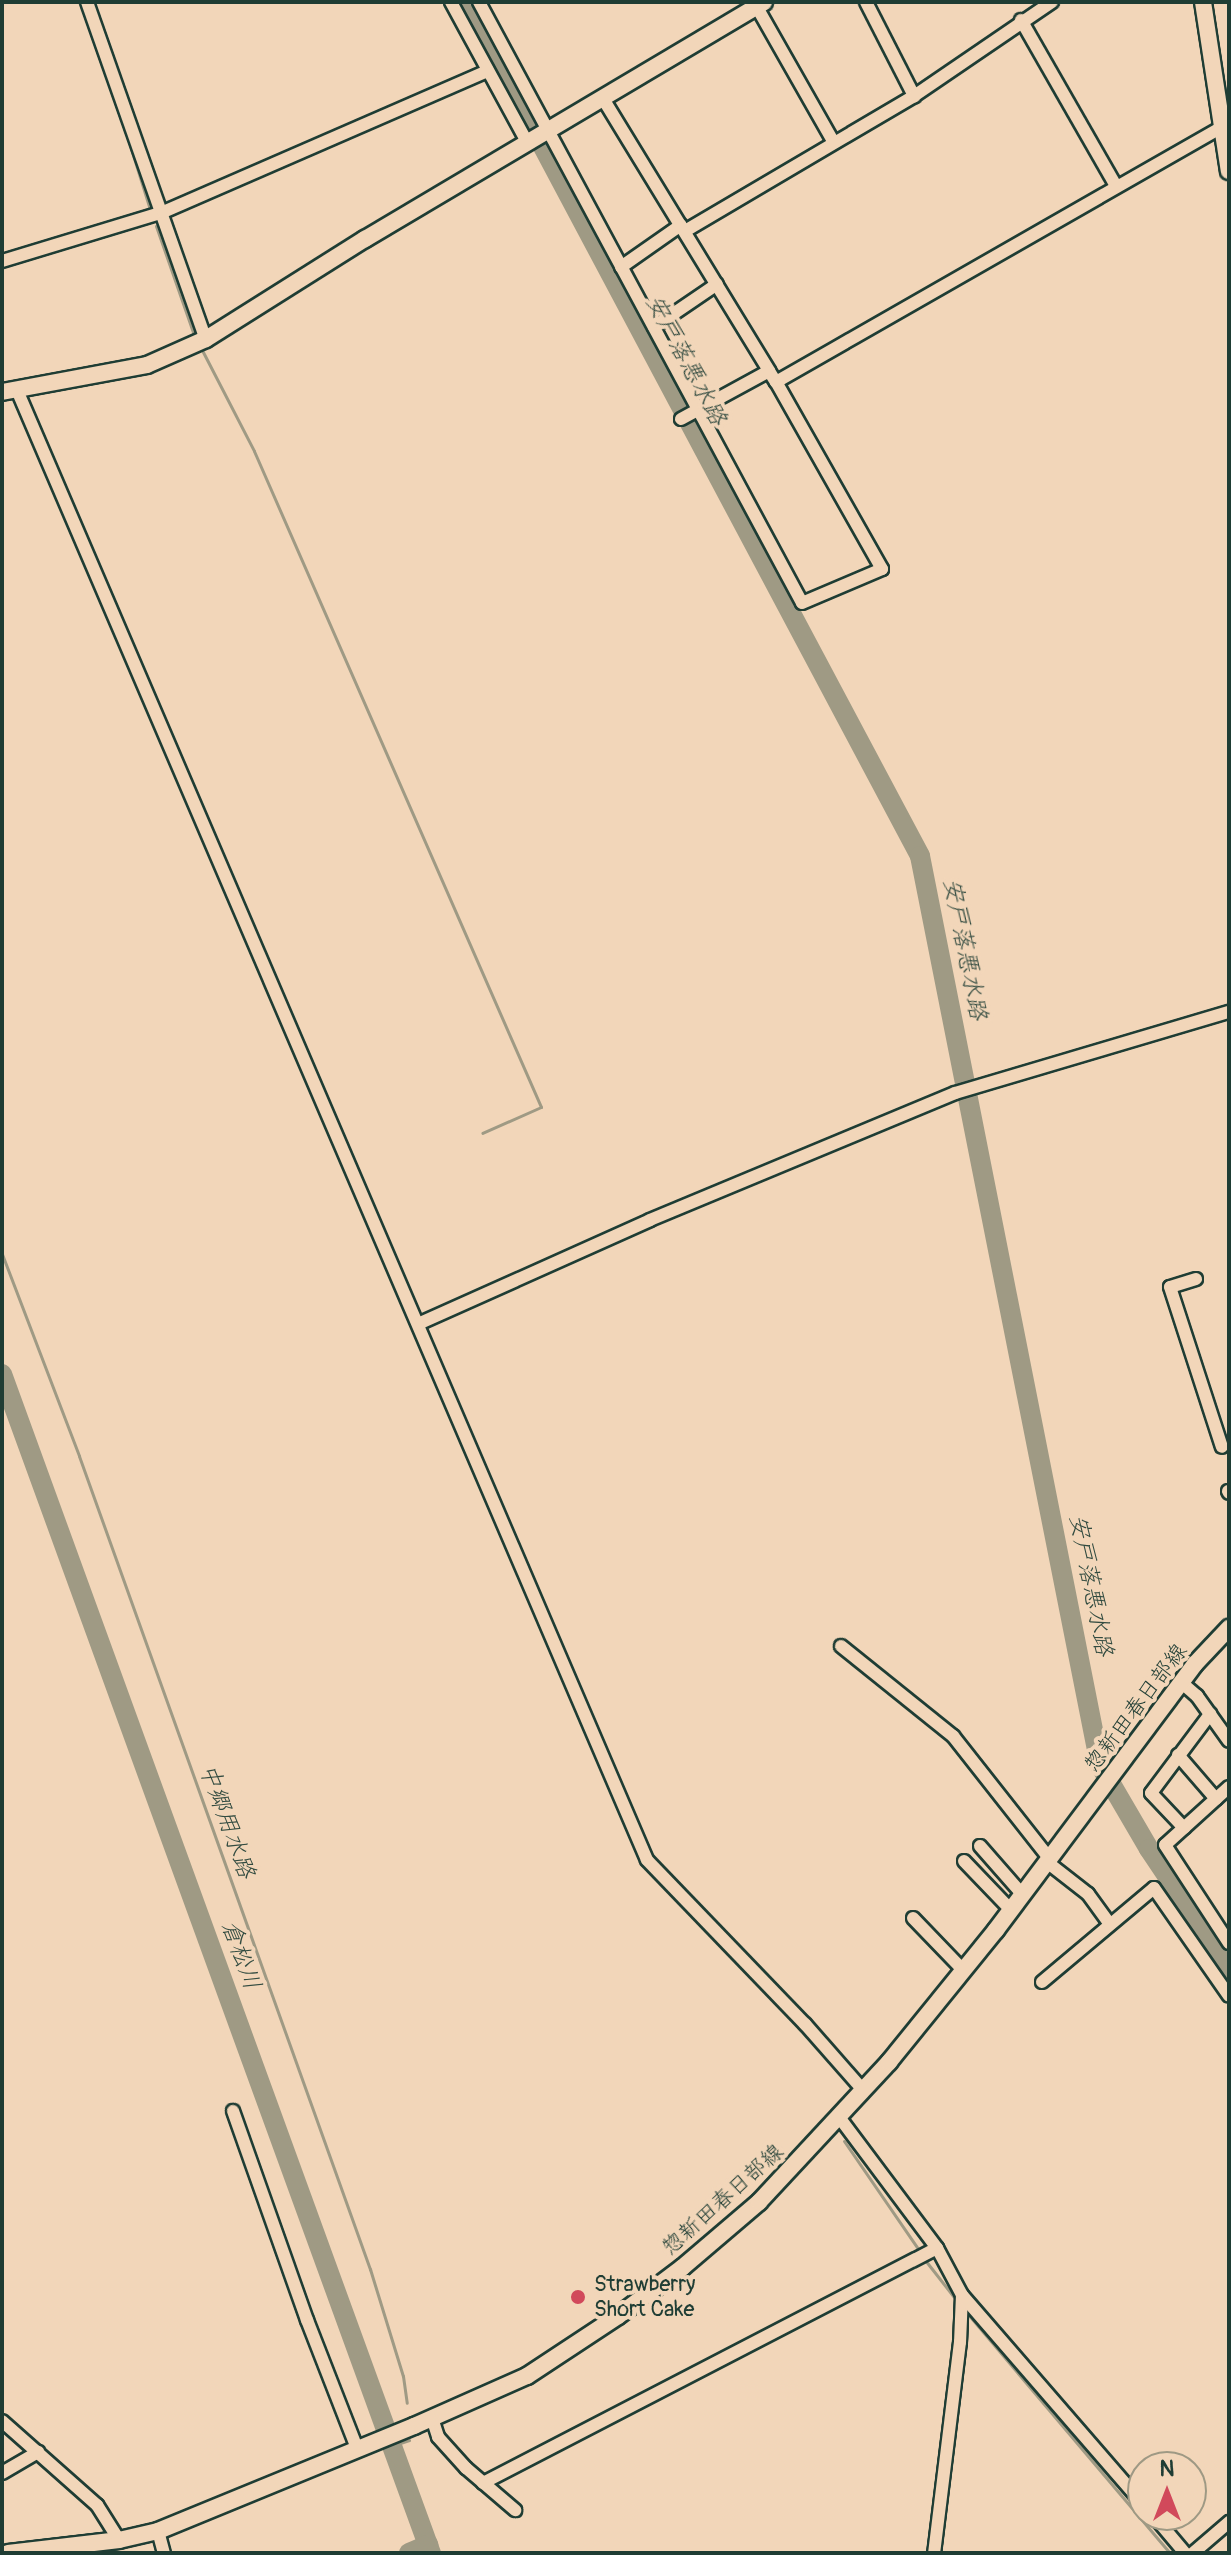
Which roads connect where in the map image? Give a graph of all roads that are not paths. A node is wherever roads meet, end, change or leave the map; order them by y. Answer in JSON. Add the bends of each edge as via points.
{"nodes":[{"id":1,"x":87,"y":2,"type":"edge"},
{"id":2,"x":451,"y":2,"type":"edge"},
{"id":3,"x":479,"y":2,"type":"edge"},
{"id":4,"x":866,"y":2,"type":"edge"},
{"id":5,"x":1052,"y":2,"type":"edge"},
{"id":6,"x":1203,"y":2,"type":"edge"},
{"id":7,"x":758,"y":4,"type":"edge"},
{"id":8,"x":1021,"y":20,"type":"junction"},
{"id":9,"x":488,"y":71,"type":"junction"},
{"id":10,"x":914,"y":96,"type":"junction"},
{"id":11,"x":602,"y":97,"type":"junction"},
{"id":12,"x":1224,"y":114,"type":"edge"},
{"id":13,"x":546,"y":131,"type":"junction"},
{"id":14,"x":833,"y":141,"type":"junction"},
{"id":15,"x":528,"y":142,"type":"junction"},
{"id":16,"x":1229,"y":171,"type":"edge"},
{"id":17,"x":1116,"y":186,"type":"junction"},
{"id":18,"x":163,"y":212,"type":"junction"},
{"id":19,"x":683,"y":228,"type":"junction"},
{"id":20,"x":2,"y":261,"type":"edge"},
{"id":21,"x":621,"y":267,"type":"junction"},
{"id":22,"x":717,"y":284,"type":"junction"},
{"id":23,"x":654,"y":327,"type":"junction"},
{"id":24,"x":206,"y":339,"type":"junction"},
{"id":25,"x":772,"y":376,"type":"junction"},
{"id":26,"x":9,"y":391,"type":"edge"},
{"id":27,"x":698,"y":410,"type":"junction"},
{"id":28,"x":681,"y":419,"type":"dead end"},
{"id":29,"x":1229,"y":1012,"type":"edge"},
{"id":30,"x":1196,"y":1279,"type":"dead end"},
{"id":31,"x":418,"y":1324,"type":"junction"},
{"id":32,"x":1222,"y":1447,"type":"dead end"},
{"id":33,"x":1229,"y":1628,"type":"edge"},
{"id":34,"x":841,"y":1646,"type":"dead end"},
{"id":35,"x":1182,"y":1683,"type":"junction"},
{"id":36,"x":1210,"y":1714,"type":"junction"},
{"id":37,"x":1229,"y":1741,"type":"edge"},
{"id":38,"x":1178,"y":1755,"type":"junction"},
{"id":39,"x":1229,"y":1787,"type":"edge"},
{"id":40,"x":1216,"y":1799,"type":"junction"},
{"id":41,"x":1184,"y":1828,"type":"junction"},
{"id":42,"x":980,"y":1846,"type":"dead end"},
{"id":43,"x":1048,"y":1860,"type":"junction"},
{"id":44,"x":964,"y":1861,"type":"dead end"},
{"id":45,"x":1022,"y":1894,"type":"junction"},
{"id":46,"x":1011,"y":1910,"type":"junction"},
{"id":47,"x":913,"y":1918,"type":"dead end"},
{"id":48,"x":1110,"y":1924,"type":"junction"},
{"id":49,"x":1229,"y":1943,"type":"edge"},
{"id":50,"x":963,"y":1970,"type":"junction"},
{"id":51,"x":1042,"y":1982,"type":"dead end"},
{"id":52,"x":1226,"y":1989,"type":"edge"},
{"id":53,"x":863,"y":2090,"type":"junction"},
{"id":54,"x":233,"y":2111,"type":"dead end"},
{"id":55,"x":839,"y":2117,"type":"junction"},
{"id":56,"x":937,"y":2248,"type":"junction"},
{"id":57,"x":962,"y":2295,"type":"junction"},
{"id":58,"x":432,"y":2418,"type":"junction"},
{"id":59,"x":2,"y":2421,"type":"edge"},
{"id":60,"x":357,"y":2448,"type":"junction"},
{"id":61,"x":38,"y":2452,"type":"junction"},
{"id":62,"x":2,"y":2473,"type":"edge"},
{"id":63,"x":483,"y":2483,"type":"junction"},
{"id":64,"x":1127,"y":2486,"type":"edge"},
{"id":65,"x":515,"y":2510,"type":"dead end"},
{"id":66,"x":1229,"y":2522,"type":"edge"},
{"id":67,"x":158,"y":2531,"type":"junction"},
{"id":68,"x":1166,"y":2531,"type":"edge"},
{"id":69,"x":119,"y":2540,"type":"junction"},
{"id":70,"x":8,"y":2553,"type":"edge"},
{"id":71,"x":164,"y":2553,"type":"edge"},
{"id":72,"x":934,"y":2553,"type":"edge"},
{"id":73,"x":1185,"y":2553,"type":"edge"},
{"id":74,"x":1193,"y":2553,"type":"edge"}],
"edges":[{"from":1,"to":18,"type":"street"},
{"from":2,"to":9,"type":"street"},
{"from":3,"to":13,"type":"street"},
{"from":4,"to":10,"type":"street"},
{"from":5,"to":8,"type":"street"},
{"from":6,"to":12,"type":"main road"},
{"from":7,"to":11,"type":"main road"},
{"from":7,"to":14,"type":"street"},
{"from":8,"to":10,"type":"street"},
{"from":8,"to":17,"type":"street"},
{"from":9,"to":15,"type":"street"},
{"from":9,"to":18,"type":"street"},
{"from":10,"to":14,"type":"street"},
{"from":11,"to":13,"type":"main road"},
{"from":11,"to":19,"type":"street"},
{"from":12,"to":16,"type":"main road"},
{"from":12,"to":17,"type":"street"},
{"from":13,"to":15,"type":"main road"},
{"from":13,"to":21,"type":"street"},
{"from":14,"to":19,"type":"street"},
{"from":15,"to":24,"type":"main road"},
{"from":17,"to":25,"type":"street"},
{"from":18,"to":20,"type":"street"},
{"from":18,"to":24,"type":"street"},
{"from":19,"to":21,"type":"street"},
{"from":19,"to":22,"type":"street"},
{"from":21,"to":23,"type":"street"},
{"from":22,"to":23,"type":"street"},
{"from":22,"to":25,"type":"street"},
{"from":23,"to":27,"type":"street"},
{"from":24,"to":26,"type":"main road","via":[[147,365]]},
{"from":25,"to":27,"type":"street"},
{"from":25,"to":27,"type":"street","via":[[882,569],[802,603]]},
{"from":26,"to":31,"type":"street"},
{"from":27,"to":28,"type":"street"},
{"from":29,"to":31,"type":"street","via":[[955,1093]]},
{"from":30,"to":32,"type":"street","via":[[1170,1287]]},
{"from":31,"to":53,"type":"street","via":[[647,1860]]},
{"from":33,"to":35,"type":"main road","name":"惣新田春日部線"},
{"from":34,"to":43,"type":"street","via":[[953,1736]]},
{"from":35,"to":36,"type":"street"},
{"from":35,"to":43,"type":"main road","name":"惣新田春日部線"},
{"from":36,"to":37,"type":"street"},
{"from":36,"to":38,"type":"street"},
{"from":38,"to":40,"type":"street"},
{"from":38,"to":41,"type":"street","via":[[1151,1793]]},
{"from":39,"to":40,"type":"street"},
{"from":40,"to":41,"type":"street"},
{"from":41,"to":49,"type":"street","via":[[1165,1845]]},
{"from":42,"to":45,"type":"street"},
{"from":43,"to":45,"type":"main road","name":"惣新田春日部線"},
{"from":43,"to":48,"type":"street","via":[[1088,1894]]},
{"from":44,"to":46,"type":"street"},
{"from":45,"to":46,"type":"main road","name":"惣新田春日部線"},
{"from":46,"to":50,"type":"main road","name":"惣新田春日部線"},
{"from":47,"to":50,"type":"street"},
{"from":48,"to":51,"type":"street"},
{"from":48,"to":52,"type":"street","via":[[1154,1888]]},
{"from":50,"to":53,"type":"main road","name":"惣新田春日部線"},
{"from":53,"to":55,"type":"main road","name":"惣新田春日部線"},
{"from":54,"to":60,"type":"street"},
{"from":55,"to":56,"type":"street"},
{"from":55,"to":58,"type":"main road","name":"惣新田春日部線","via":[[759,2202],[618,2316],[527,2376]]},
{"from":56,"to":57,"type":"street"},
{"from":56,"to":63,"type":"street"},
{"from":57,"to":64,"type":"street"},
{"from":57,"to":72,"type":"street"},
{"from":58,"to":60,"type":"main road","name":"惣新田春日部線"},
{"from":58,"to":63,"type":"street","via":[[438,2437]]},
{"from":59,"to":61,"type":"street"},
{"from":60,"to":67,"type":"main road","name":"惣新田春日部線"},
{"from":61,"to":62,"type":"street"},
{"from":61,"to":69,"type":"street","via":[[97,2505]]},
{"from":63,"to":65,"type":"street"},
{"from":66,"to":74,"type":"street"},
{"from":67,"to":69,"type":"main road","name":"惣新田春日部線"},
{"from":67,"to":71,"type":"street"},
{"from":68,"to":73,"type":"street"},
{"from":69,"to":70,"type":"main road","name":"惣新田春日部線"}]}
